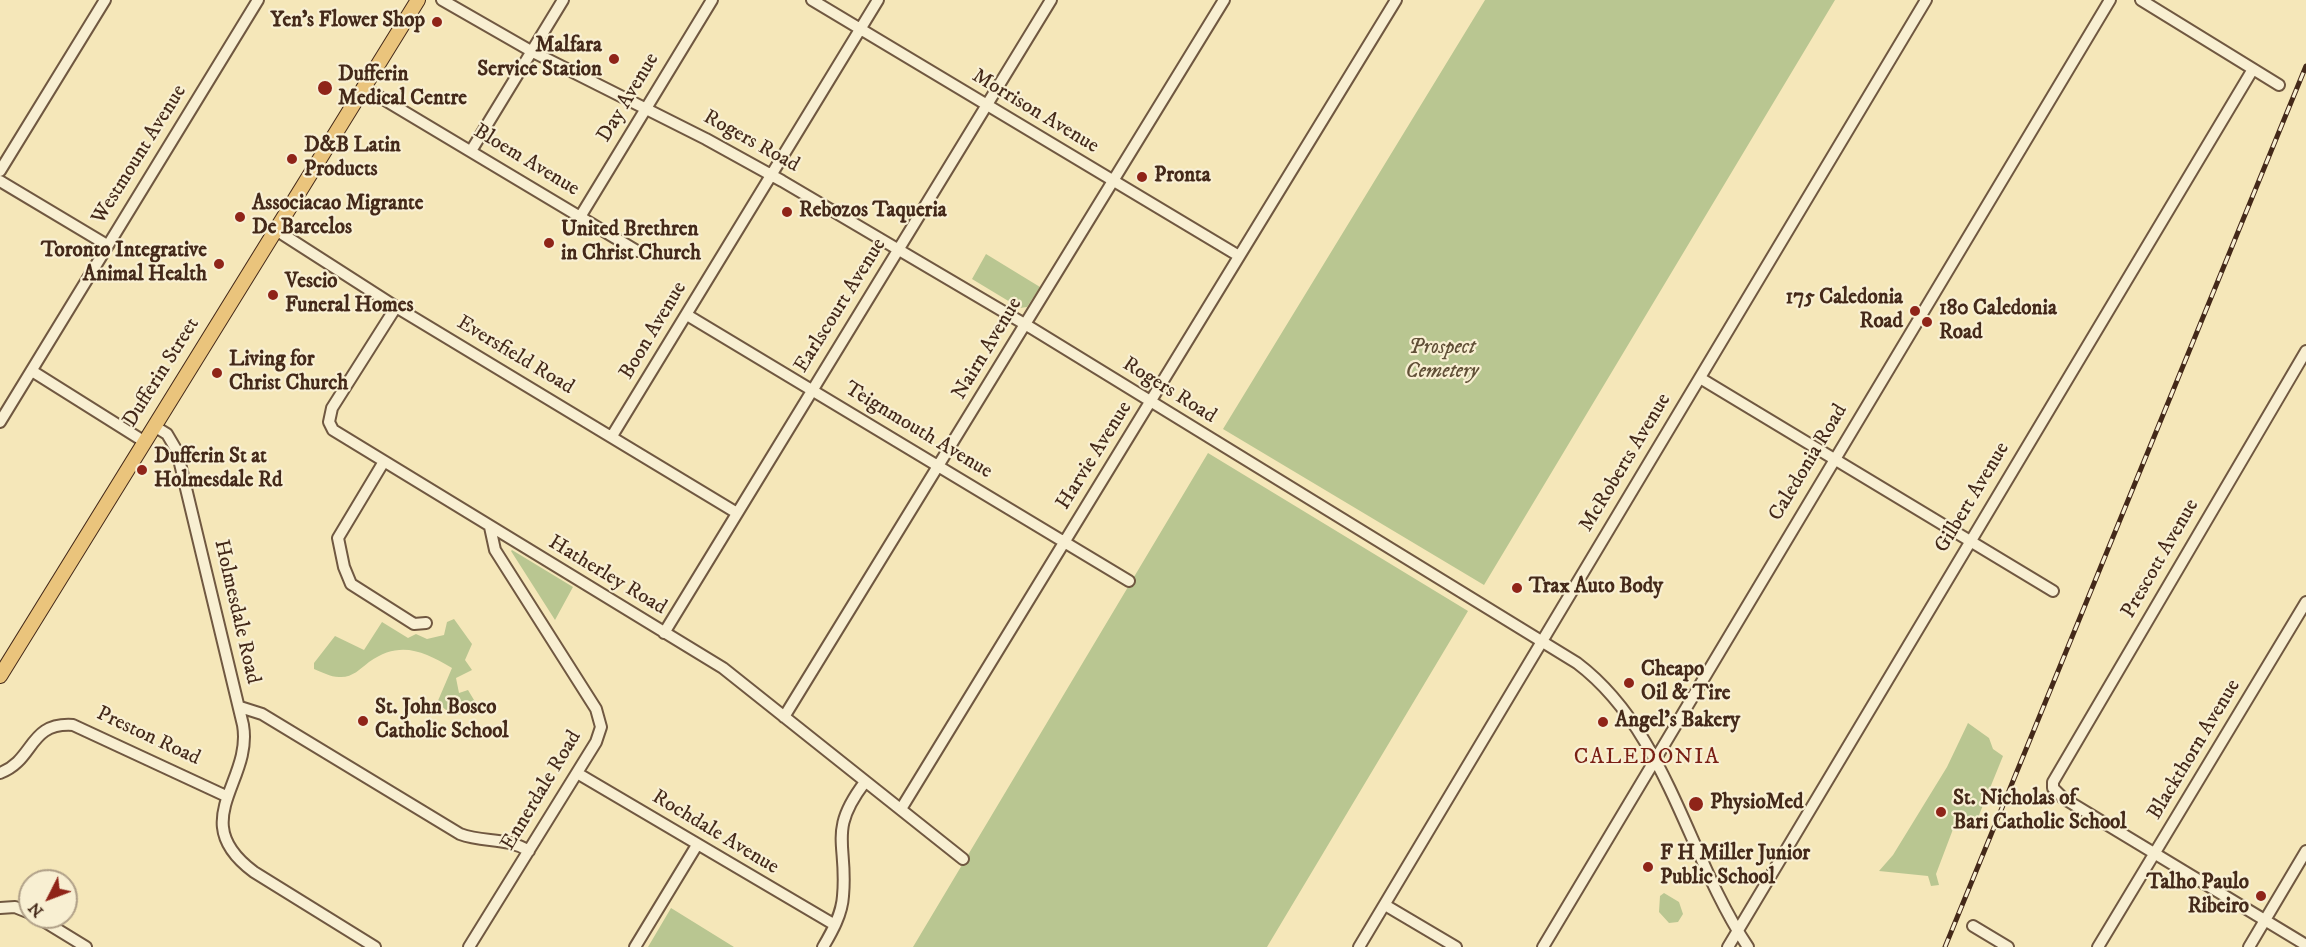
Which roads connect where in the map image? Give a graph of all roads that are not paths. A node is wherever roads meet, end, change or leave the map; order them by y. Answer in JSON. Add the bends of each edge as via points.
{"nodes":[{"id":1,"x":105,"y":0,"type":"edge"},
{"id":2,"x":258,"y":0,"type":"edge"},
{"id":3,"x":418,"y":0,"type":"edge"},
{"id":4,"x":442,"y":0,"type":"edge"},
{"id":5,"x":563,"y":0,"type":"edge"},
{"id":6,"x":712,"y":0,"type":"edge"},
{"id":7,"x":812,"y":0,"type":"edge"},
{"id":8,"x":878,"y":0,"type":"edge"},
{"id":9,"x":1051,"y":0,"type":"edge"},
{"id":10,"x":1224,"y":0,"type":"edge"},
{"id":11,"x":1396,"y":0,"type":"edge"},
{"id":12,"x":1926,"y":0,"type":"edge"},
{"id":13,"x":2110,"y":0,"type":"edge"},
{"id":14,"x":2140,"y":0,"type":"edge"},
{"id":15,"x":861,"y":29,"type":"junction"},
{"id":16,"x":531,"y":51,"type":"junction"},
{"id":17,"x":2253,"y":69,"type":"junction"},
{"id":18,"x":2279,"y":85,"type":"dead end"},
{"id":19,"x":363,"y":87,"type":"junction"},
{"id":20,"x":987,"y":105,"type":"junction"},
{"id":21,"x":646,"y":108,"type":"junction"},
{"id":22,"x":471,"y":151,"type":"junction"},
{"id":23,"x":0,"y":171,"type":"edge"},
{"id":24,"x":772,"y":174,"type":"junction"},
{"id":25,"x":0,"y":181,"type":"edge"},
{"id":26,"x":1113,"y":182,"type":"junction"},
{"id":27,"x":580,"y":217,"type":"junction"},
{"id":28,"x":276,"y":230,"type":"junction"},
{"id":29,"x":107,"y":245,"type":"junction"},
{"id":30,"x":899,"y":250,"type":"junction"},
{"id":31,"x":638,"y":251,"type":"dead end"},
{"id":32,"x":1239,"y":256,"type":"junction"},
{"id":33,"x":396,"y":307,"type":"junction"},
{"id":34,"x":687,"y":315,"type":"junction"},
{"id":35,"x":1027,"y":326,"type":"junction"},
{"id":36,"x":2306,"y":351,"type":"edge"},
{"id":37,"x":32,"y":371,"type":"junction"},
{"id":38,"x":1700,"y":378,"type":"junction"},
{"id":39,"x":813,"y":390,"type":"junction"},
{"id":40,"x":1150,"y":402,"type":"junction"},
{"id":41,"x":0,"y":422,"type":"edge"},
{"id":42,"x":154,"y":426,"type":"junction"},
{"id":43,"x":612,"y":436,"type":"junction"},
{"id":44,"x":145,"y":442,"type":"junction"},
{"id":45,"x":1834,"y":459,"type":"junction"},
{"id":46,"x":383,"y":463,"type":"junction"},
{"id":47,"x":939,"y":466,"type":"junction"},
{"id":48,"x":737,"y":513,"type":"junction"},
{"id":49,"x":490,"y":528,"type":"junction"},
{"id":50,"x":1971,"y":540,"type":"junction"},
{"id":51,"x":1064,"y":542,"type":"junction"},
{"id":52,"x":1128,"y":581,"type":"dead end"},
{"id":53,"x":2053,"y":591,"type":"dead end"},
{"id":54,"x":2306,"y":602,"type":"edge"},
{"id":55,"x":426,"y":623,"type":"dead end"},
{"id":56,"x":664,"y":633,"type":"junction"},
{"id":57,"x":1543,"y":640,"type":"junction"},
{"id":58,"x":0,"y":676,"type":"edge"},
{"id":59,"x":240,"y":707,"type":"junction"},
{"id":60,"x":784,"y":717,"type":"junction"},
{"id":61,"x":1655,"y":762,"type":"junction"},
{"id":62,"x":0,"y":773,"type":"edge"},
{"id":63,"x":577,"y":773,"type":"junction"},
{"id":64,"x":865,"y":782,"type":"junction"},
{"id":65,"x":226,"y":796,"type":"junction"},
{"id":66,"x":901,"y":809,"type":"junction"},
{"id":67,"x":697,"y":845,"type":"junction"},
{"id":68,"x":529,"y":851,"type":"junction"},
{"id":69,"x":2306,"y":851,"type":"edge"},
{"id":70,"x":2155,"y":854,"type":"junction"},
{"id":71,"x":963,"y":860,"type":"dead end"},
{"id":72,"x":1385,"y":905,"type":"junction"},
{"id":73,"x":18,"y":907,"type":"edge"},
{"id":74,"x":0,"y":908,"type":"edge"},
{"id":75,"x":2264,"y":921,"type":"junction"},
{"id":76,"x":835,"y":925,"type":"junction"},
{"id":77,"x":1973,"y":926,"type":"dead end"},
{"id":78,"x":57,"y":929,"type":"edge"},
{"id":79,"x":1737,"y":929,"type":"junction"},
{"id":80,"x":473,"y":945,"type":"edge"},
{"id":81,"x":2306,"y":945,"type":"edge"},
{"id":82,"x":86,"y":947,"type":"edge"},
{"id":83,"x":375,"y":947,"type":"edge"},
{"id":84,"x":635,"y":947,"type":"edge"},
{"id":85,"x":823,"y":947,"type":"edge"},
{"id":86,"x":1359,"y":947,"type":"edge"},
{"id":87,"x":1456,"y":947,"type":"edge"},
{"id":88,"x":1543,"y":947,"type":"edge"},
{"id":89,"x":1728,"y":947,"type":"edge"},
{"id":90,"x":1748,"y":947,"type":"edge"},
{"id":91,"x":2008,"y":947,"type":"edge"},
{"id":92,"x":2098,"y":947,"type":"edge"},
{"id":93,"x":2249,"y":947,"type":"edge"}],
"edges":[{"from":1,"to":23,"type":"street"},
{"from":2,"to":29,"type":"street","name":"Westmount Avenue"},
{"from":3,"to":19,"type":"main road","name":"Dufferin Street"},
{"from":4,"to":16,"type":"street","name":"Rogers Road"},
{"from":5,"to":16,"type":"street"},
{"from":6,"to":21,"type":"street","name":"Day Avenue"},
{"from":7,"to":15,"type":"street","name":"Morrison Avenue"},
{"from":8,"to":15,"type":"street","name":"Boon Avenue"},
{"from":9,"to":20,"type":"street","name":"Earlscourt Avenue"},
{"from":10,"to":26,"type":"street","name":"Nairn Avenue"},
{"from":11,"to":32,"type":"street","name":"Harvie Avenue"},
{"from":12,"to":38,"type":"street","name":"McRoberts Avenue"},
{"from":13,"to":45,"type":"street","name":"Caledonia Road"},
{"from":14,"to":17,"type":"street"},
{"from":15,"to":20,"type":"street","name":"Morrison Avenue"},
{"from":15,"to":24,"type":"street","name":"Boon Avenue"},
{"from":16,"to":21,"type":"street","name":"Rogers Road"},
{"from":16,"to":22,"type":"street"},
{"from":17,"to":18,"type":"street"},
{"from":17,"to":50,"type":"street","name":"Gilbert Avenue"},
{"from":19,"to":22,"type":"street","name":"Bloem Avenue"},
{"from":19,"to":28,"type":"main road","name":"Dufferin Street"},
{"from":20,"to":26,"type":"street","name":"Morrison Avenue"},
{"from":20,"to":30,"type":"street","name":"Earlscourt Avenue"},
{"from":21,"to":24,"type":"street","name":"Rogers Road"},
{"from":21,"to":27,"type":"street","name":"Day Avenue"},
{"from":22,"to":27,"type":"street","name":"Bloem Avenue"},
{"from":24,"to":30,"type":"street","name":"Rogers Road"},
{"from":24,"to":34,"type":"street","name":"Boon Avenue"},
{"from":25,"to":29,"type":"street"},
{"from":26,"to":32,"type":"street","name":"Morrison Avenue"},
{"from":26,"to":35,"type":"street","name":"Nairn Avenue"},
{"from":27,"to":31,"type":"street","name":"Bloem Avenue"},
{"from":28,"to":33,"type":"street","name":"Eversfield Road"},
{"from":28,"to":42,"type":"main road","name":"Dufferin Street"},
{"from":29,"to":37,"type":"street","name":"Westmount Avenue"},
{"from":30,"to":35,"type":"street","name":"Rogers Road"},
{"from":30,"to":39,"type":"street","name":"Earlscourt Avenue"},
{"from":32,"to":40,"type":"street","name":"Harvie Avenue"},
{"from":33,"to":43,"type":"street","name":"Eversfield Road"},
{"from":33,"to":46,"type":"street","name":"Hatherley Road","via":[[328,418],[338,434]]},
{"from":34,"to":39,"type":"street","name":"Teignmouth Avenue"},
{"from":34,"to":43,"type":"street","name":"Boon Avenue"},
{"from":35,"to":40,"type":"street","name":"Rogers Road"},
{"from":35,"to":47,"type":"street","name":"Nairn Avenue"},
{"from":36,"to":70,"type":"street","name":"Prescott Avenue","via":[[2057,774],[2053,788],[2063,798]]},
{"from":37,"to":41,"type":"street","name":"Westmount Avenue"},
{"from":37,"to":44,"type":"street"},
{"from":38,"to":45,"type":"street"},
{"from":38,"to":57,"type":"street","name":"McRoberts Avenue"},
{"from":39,"to":47,"type":"street","name":"Teignmouth Avenue"},
{"from":39,"to":48,"type":"street","name":"Earlscourt Avenue"},
{"from":40,"to":51,"type":"street","name":"Harvie Avenue"},
{"from":40,"to":57,"type":"street","name":"Rogers Road"},
{"from":42,"to":44,"type":"main road","name":"Dufferin Street"},
{"from":42,"to":59,"type":"street","name":"Holmesdale Road","via":[[167,434],[177,451]]},
{"from":43,"to":48,"type":"street","name":"Eversfield Road"},
{"from":44,"to":58,"type":"main road","name":"Dufferin Street"},
{"from":45,"to":50,"type":"street"},
{"from":45,"to":61,"type":"street","name":"Caledonia Road"},
{"from":46,"to":49,"type":"street","name":"Hatherley Road"},
{"from":46,"to":55,"type":"street","via":[[338,538],[344,567],[354,586],[414,624]]},
{"from":47,"to":51,"type":"street","name":"Teignmouth Avenue"},
{"from":47,"to":60,"type":"street","name":"Nairn Avenue"},
{"from":48,"to":56,"type":"street","name":"Earlscourt Avenue"},
{"from":49,"to":56,"type":"street","name":"Hatherley Road"},
{"from":49,"to":63,"type":"street","name":"Ennerdale Road","via":[[495,549],[600,719],[596,742]]},
{"from":50,"to":53,"type":"street"},
{"from":50,"to":79,"type":"street","name":"Gilbert Avenue"},
{"from":51,"to":52,"type":"street","name":"Teignmouth Avenue"},
{"from":51,"to":66,"type":"street","name":"Harvie Avenue"},
{"from":54,"to":70,"type":"street","name":"Blackthorn Avenue"},
{"from":56,"to":60,"type":"street","name":"Hatherley Road","via":[[723,668]]},
{"from":57,"to":61,"type":"street","name":"Rogers Road","via":[[1608,690],[1633,720]]},
{"from":57,"to":72,"type":"street","name":"McRoberts Avenue"},
{"from":59,"to":65,"type":"street","via":[[244,749]]},
{"from":59,"to":68,"type":"street","name":"Holmesdale Road","via":[[262,714],[460,834],[506,840]]},
{"from":60,"to":64,"type":"street","name":"Hatherley Road"},
{"from":61,"to":79,"type":"street","name":"Rogers Road"},
{"from":61,"to":88,"type":"street","name":"Caledonia Road"},
{"from":62,"to":65,"type":"street","name":"Preston Road","via":[[20,761],[34,739],[46,729],[73,725]]},
{"from":63,"to":67,"type":"street","name":"Rochdale Avenue"},
{"from":63,"to":68,"type":"street","name":"Ennerdale Road"},
{"from":64,"to":66,"type":"street","name":"Hatherley Road"},
{"from":64,"to":76,"type":"street","via":[[848,806],[842,823],[843,894]]},
{"from":65,"to":83,"type":"street","via":[[225,831],[231,850],[245,866]]},
{"from":66,"to":71,"type":"street","name":"Hatherley Road"},
{"from":67,"to":76,"type":"street","name":"Rochdale Avenue"},
{"from":67,"to":84,"type":"street"},
{"from":68,"to":80,"type":"street","name":"Ennerdale Road"},
{"from":69,"to":75,"type":"street"},
{"from":70,"to":75,"type":"street"},
{"from":70,"to":92,"type":"street","name":"Blackthorn Avenue"},
{"from":72,"to":86,"type":"street","name":"McRoberts Avenue"},
{"from":72,"to":87,"type":"street"},
{"from":73,"to":74,"type":"street"},
{"from":75,"to":81,"type":"street"},
{"from":75,"to":93,"type":"street"},
{"from":76,"to":85,"type":"street"},
{"from":77,"to":91,"type":"street"},
{"from":78,"to":82,"type":"street"},
{"from":79,"to":89,"type":"street","name":"Gilbert Avenue"},
{"from":79,"to":90,"type":"street","name":"Rogers Road"}]}
